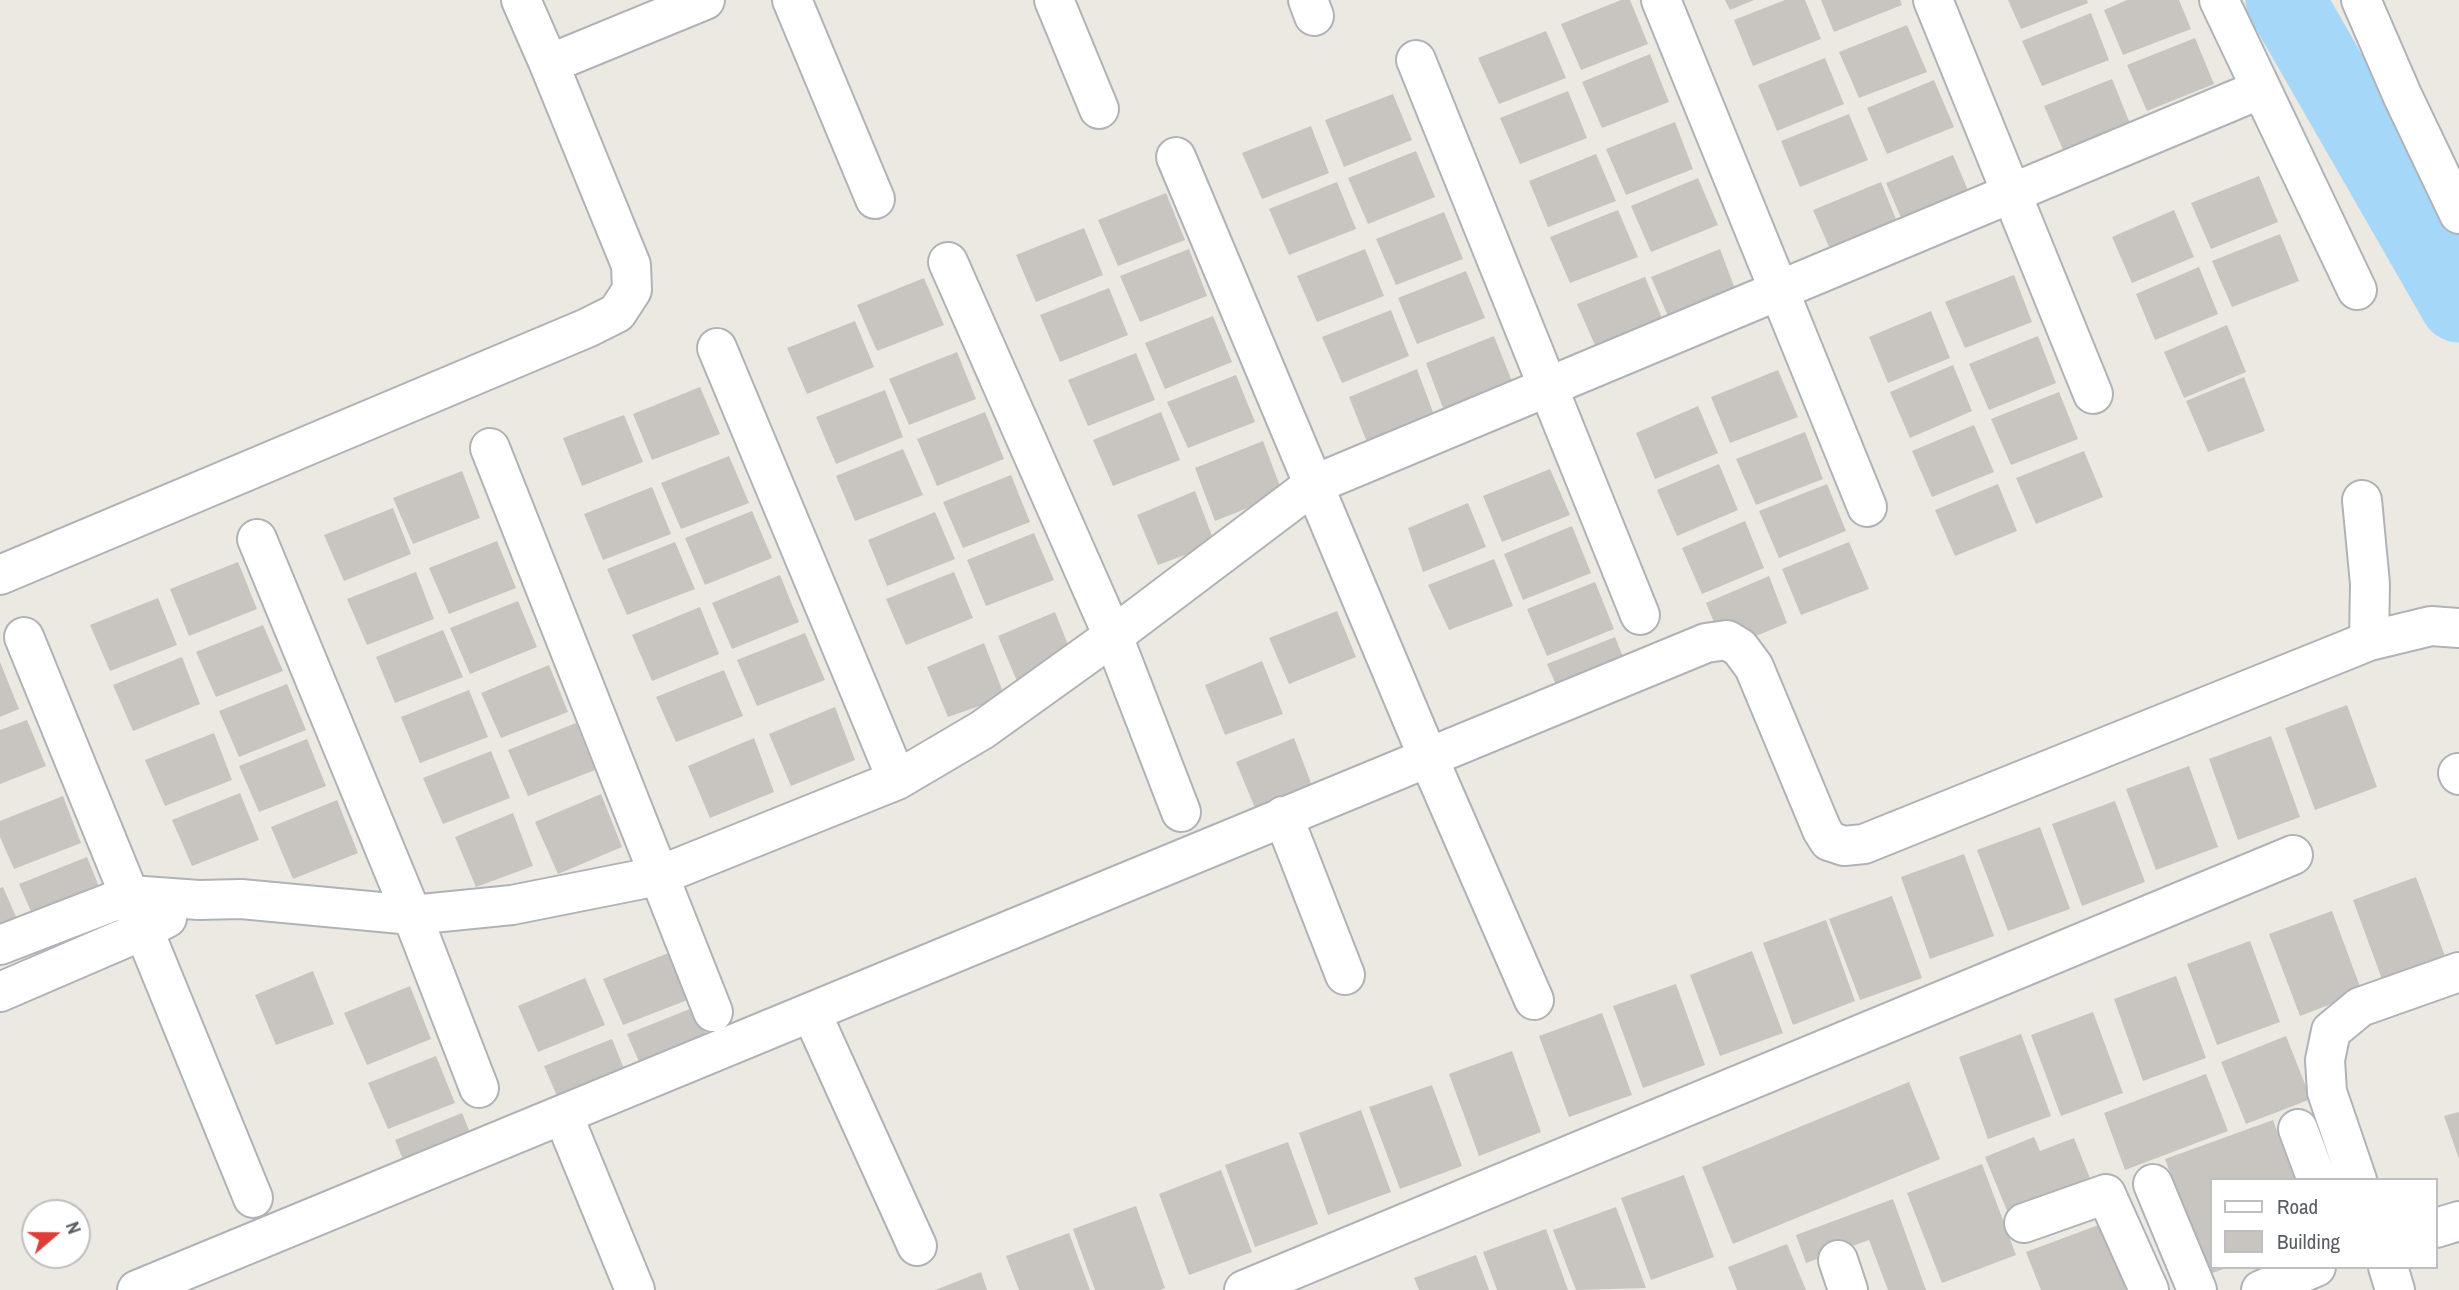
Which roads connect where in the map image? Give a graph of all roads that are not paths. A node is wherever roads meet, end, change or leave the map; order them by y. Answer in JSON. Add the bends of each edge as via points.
{"nodes":[{"id":1,"x":522,"y":0,"type":"edge"},
{"id":2,"x":705,"y":0,"type":"edge"},
{"id":3,"x":792,"y":0,"type":"edge"},
{"id":4,"x":1054,"y":0,"type":"edge"},
{"id":5,"x":1661,"y":0,"type":"edge"},
{"id":6,"x":1933,"y":0,"type":"edge"},
{"id":7,"x":2219,"y":0,"type":"edge"},
{"id":8,"x":2361,"y":0,"type":"edge"},
{"id":9,"x":1416,"y":60,"type":"dead end"},
{"id":10,"x":549,"y":64,"type":"junction"},
{"id":11,"x":2261,"y":89,"type":"junction"},
{"id":12,"x":1099,"y":109,"type":"dead end"},
{"id":13,"x":1175,"y":158,"type":"dead end"},
{"id":14,"x":2011,"y":193,"type":"junction"},
{"id":15,"x":875,"y":199,"type":"dead end"},
{"id":16,"x":2459,"y":214,"type":"edge"},
{"id":17,"x":948,"y":262,"type":"dead end"},
{"id":18,"x":1778,"y":290,"type":"junction"},
{"id":19,"x":2357,"y":290,"type":"dead end"},
{"id":20,"x":717,"y":348,"type":"dead end"},
{"id":21,"x":1549,"y":387,"type":"junction"},
{"id":22,"x":2093,"y":394,"type":"dead end"},
{"id":23,"x":490,"y":448,"type":"dead end"},
{"id":24,"x":1313,"y":485,"type":"junction"},
{"id":25,"x":2362,"y":500,"type":"dead end"},
{"id":26,"x":1867,"y":507,"type":"dead end"},
{"id":27,"x":257,"y":539,"type":"dead end"},
{"id":28,"x":0,"y":575,"type":"edge"},
{"id":29,"x":1640,"y":615,"type":"dead end"},
{"id":30,"x":2459,"y":628,"type":"edge"},
{"id":31,"x":24,"y":636,"type":"dead end"},
{"id":32,"x":1113,"y":636,"type":"junction"},
{"id":33,"x":2369,"y":641,"type":"junction"},
{"id":34,"x":1428,"y":757,"type":"junction"},
{"id":35,"x":897,"y":780,"type":"junction"},
{"id":36,"x":1181,"y":812,"type":"dead end"},
{"id":37,"x":1283,"y":816,"type":"junction"},
{"id":38,"x":2293,"y":855,"type":"dead end"},
{"id":39,"x":658,"y":876,"type":"junction"},
{"id":40,"x":130,"y":895,"type":"junction"},
{"id":41,"x":199,"y":900,"type":"junction"},
{"id":42,"x":412,"y":915,"type":"junction"},
{"id":43,"x":144,"y":930,"type":"junction"},
{"id":44,"x":0,"y":945,"type":"edge"},
{"id":45,"x":2459,"y":972,"type":"edge"},
{"id":46,"x":1345,"y":975,"type":"dead end"},
{"id":47,"x":0,"y":992,"type":"edge"},
{"id":48,"x":1534,"y":1000,"type":"dead end"},
{"id":49,"x":713,"y":1012,"type":"dead end"},
{"id":50,"x":811,"y":1012,"type":"junction"},
{"id":51,"x":479,"y":1088,"type":"dead end"},
{"id":52,"x":563,"y":1115,"type":"junction"},
{"id":53,"x":2298,"y":1129,"type":"dead end"},
{"id":54,"x":2316,"y":1178,"type":"edge"},
{"id":55,"x":2356,"y":1178,"type":"edge"},
{"id":56,"x":2153,"y":1184,"type":"dead end"},
{"id":57,"x":253,"y":1198,"type":"dead end"},
{"id":58,"x":2459,"y":1221,"type":"edge"},
{"id":59,"x":2024,"y":1223,"type":"dead end"},
{"id":60,"x":2438,"y":1227,"type":"edge"},
{"id":61,"x":917,"y":1246,"type":"dead end"},
{"id":62,"x":2311,"y":1269,"type":"edge"},
{"id":63,"x":2389,"y":1269,"type":"edge"},
{"id":64,"x":136,"y":1290,"type":"edge"},
{"id":65,"x":635,"y":1290,"type":"edge"},
{"id":66,"x":1244,"y":1290,"type":"edge"},
{"id":67,"x":2148,"y":1290,"type":"edge"},
{"id":68,"x":2197,"y":1290,"type":"edge"},
{"id":69,"x":2261,"y":1290,"type":"edge"},
{"id":70,"x":2395,"y":1290,"type":"edge"}],
"edges":[{"from":1,"to":10,"type":"street"},
{"from":2,"to":10,"type":"street"},
{"from":3,"to":15,"type":"street"},
{"from":4,"to":12,"type":"street"},
{"from":5,"to":18,"type":"street"},
{"from":6,"to":14,"type":"street"},
{"from":7,"to":11,"type":"street"},
{"from":8,"to":16,"type":"street"},
{"from":9,"to":21,"type":"street"},
{"from":10,"to":28,"type":"street","via":[[631,265],[632,290],[617,313]]},
{"from":11,"to":14,"type":"street"},
{"from":11,"to":19,"type":"street"},
{"from":13,"to":24,"type":"street"},
{"from":14,"to":18,"type":"street"},
{"from":14,"to":22,"type":"street"},
{"from":17,"to":32,"type":"street"},
{"from":18,"to":21,"type":"street"},
{"from":18,"to":26,"type":"street"},
{"from":20,"to":35,"type":"street"},
{"from":21,"to":24,"type":"street"},
{"from":21,"to":29,"type":"street"},
{"from":23,"to":39,"type":"street"},
{"from":24,"to":32,"type":"street"},
{"from":24,"to":34,"type":"street"},
{"from":25,"to":33,"type":"street","via":[[2370,584]]},
{"from":27,"to":42,"type":"street"},
{"from":30,"to":33,"type":"street","via":[[2431,626]]},
{"from":31,"to":40,"type":"street"},
{"from":32,"to":35,"type":"street","via":[[982,730]]},
{"from":32,"to":36,"type":"street"},
{"from":33,"to":34,"type":"street","via":[[1864,844],[1844,846],[1829,841],[1754,667],[1740,648],[1727,640],[1706,643]]},
{"from":34,"to":37,"type":"street"},
{"from":34,"to":48,"type":"street"},
{"from":35,"to":39,"type":"street"},
{"from":37,"to":46,"type":"street"},
{"from":37,"to":50,"type":"street"},
{"from":38,"to":66,"type":"street"},
{"from":39,"to":42,"type":"street","via":[[512,905]]},
{"from":39,"to":49,"type":"street"},
{"from":40,"to":41,"type":"street"},
{"from":40,"to":43,"type":"street"},
{"from":40,"to":44,"type":"street"},
{"from":41,"to":42,"type":"street","via":[[241,899]]},
{"from":41,"to":43,"type":"street"},
{"from":42,"to":51,"type":"street"},
{"from":43,"to":47,"type":"street"},
{"from":43,"to":57,"type":"street"},
{"from":45,"to":55,"type":"street","via":[[2360,1007],[2331,1031],[2325,1060],[2327,1092]]},
{"from":50,"to":52,"type":"street"},
{"from":50,"to":61,"type":"street"},
{"from":52,"to":64,"type":"street"},
{"from":52,"to":65,"type":"street"},
{"from":53,"to":54,"type":"street"},
{"from":56,"to":68,"type":"street"},
{"from":58,"to":60,"type":"street"},
{"from":59,"to":67,"type":"street","via":[[2106,1194]]},
{"from":62,"to":69,"type":"street"},
{"from":63,"to":70,"type":"street"}]}
